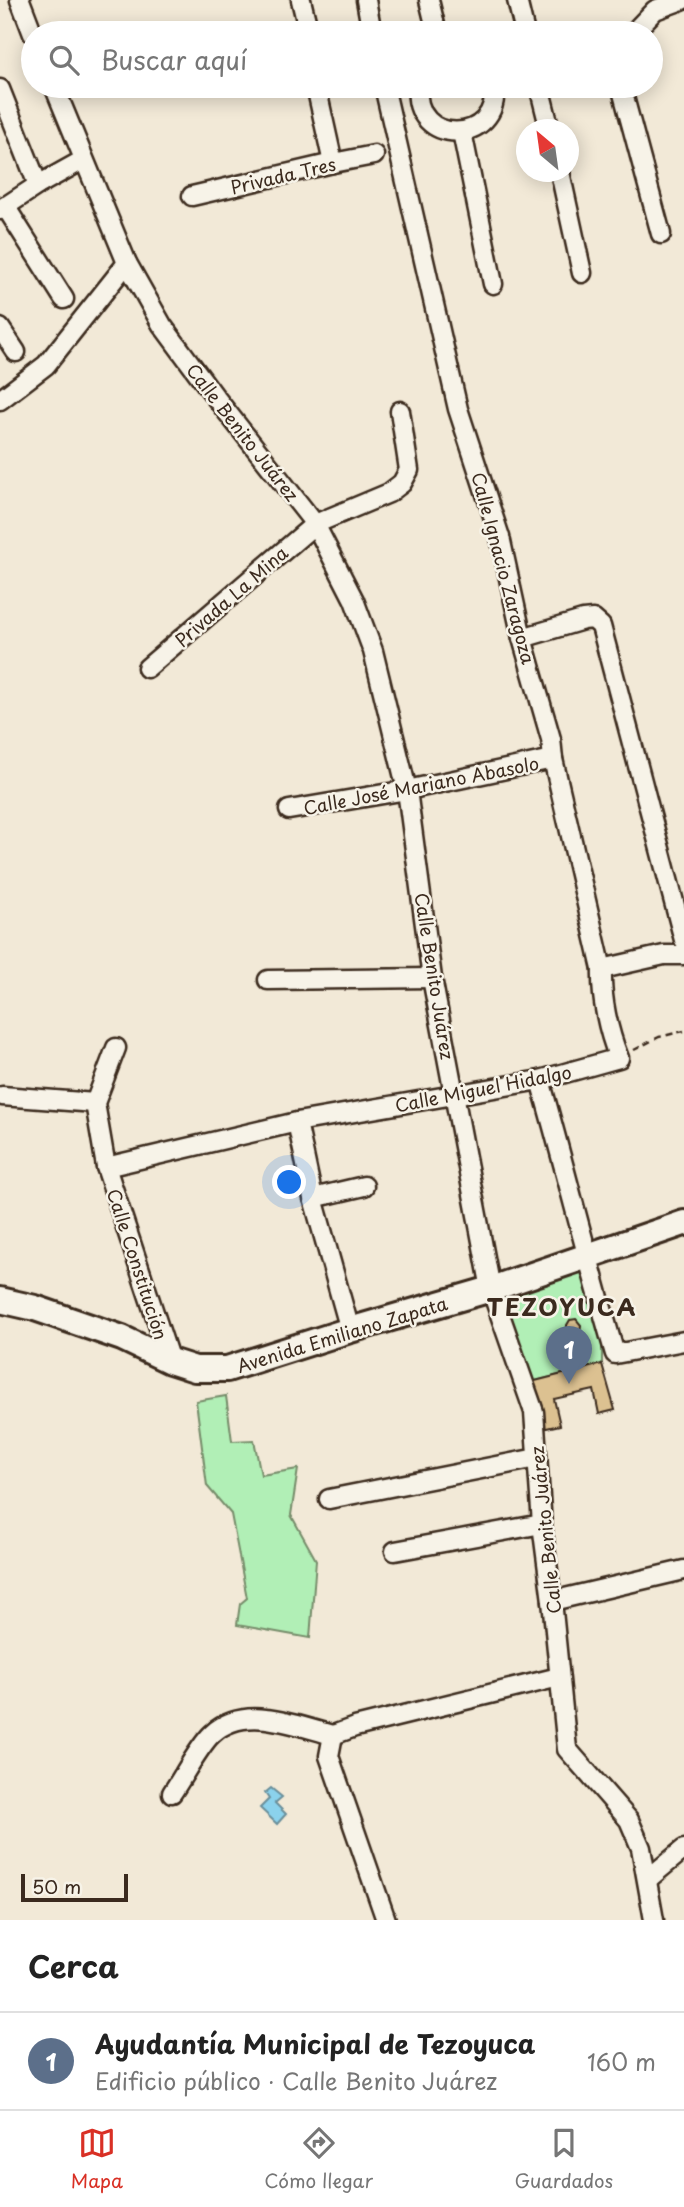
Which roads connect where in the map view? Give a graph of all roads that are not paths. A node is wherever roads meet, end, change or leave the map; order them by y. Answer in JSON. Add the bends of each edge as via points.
{"nodes":[{"id":1,"x":20,"y":0,"type":"edge"},
{"id":2,"x":301,"y":0,"type":"edge"},
{"id":3,"x":366,"y":0,"type":"edge"},
{"id":4,"x":429,"y":0,"type":"edge"},
{"id":5,"x":517,"y":0,"type":"edge"},
{"id":6,"x":682,"y":0,"type":"edge"},
{"id":7,"x":654,"y":5,"type":"edge"},
{"id":8,"x":28,"y":21,"type":"edge"},
{"id":9,"x":306,"y":21,"type":"edge"},
{"id":10,"x":368,"y":21,"type":"edge"},
{"id":11,"x":434,"y":21,"type":"edge"},
{"id":12,"x":522,"y":21,"type":"edge"},
{"id":13,"x":642,"y":21,"type":"edge"},
{"id":14,"x":0,"y":89,"type":"edge"},
{"id":15,"x":59,"y":98,"type":"edge"},
{"id":16,"x":319,"y":98,"type":"edge"},
{"id":17,"x":387,"y":98,"type":"edge"},
{"id":18,"x":418,"y":98,"type":"edge"},
{"id":19,"x":494,"y":98,"type":"edge"},
{"id":20,"x":542,"y":98,"type":"edge"},
{"id":21,"x":624,"y":98,"type":"edge"},
{"id":22,"x":547,"y":119,"type":"edge"},
{"id":23,"x":462,"y":132,"type":"junction"},
{"id":24,"x":374,"y":155,"type":"dead end"},
{"id":25,"x":83,"y":160,"type":"junction"},
{"id":26,"x":333,"y":163,"type":"junction"},
{"id":27,"x":562,"y":182,"type":"edge"},
{"id":28,"x":38,"y":185,"type":"junction"},
{"id":29,"x":192,"y":196,"type":"dead end"},
{"id":30,"x":3,"y":208,"type":"edge"},
{"id":31,"x":661,"y":234,"type":"dead end"},
{"id":32,"x":127,"y":263,"type":"junction"},
{"id":33,"x":582,"y":273,"type":"dead end"},
{"id":34,"x":493,"y":284,"type":"dead end"},
{"id":35,"x":64,"y":299,"type":"dead end"},
{"id":36,"x":0,"y":328,"type":"edge"},
{"id":37,"x":16,"y":352,"type":"dead end"},
{"id":38,"x":0,"y":400,"type":"edge"},
{"id":39,"x":400,"y":411,"type":"dead end"},
{"id":40,"x":315,"y":524,"type":"junction"},
{"id":41,"x":522,"y":638,"type":"junction"},
{"id":42,"x":147,"y":668,"type":"dead end"},
{"id":43,"x":553,"y":759,"type":"junction"},
{"id":44,"x":407,"y":790,"type":"junction"},
{"id":45,"x":289,"y":810,"type":"dead end"},
{"id":46,"x":684,"y":940,"type":"edge"},
{"id":47,"x":684,"y":956,"type":"edge"},
{"id":48,"x":602,"y":969,"type":"junction"},
{"id":49,"x":432,"y":978,"type":"junction"},
{"id":50,"x":268,"y":980,"type":"dead end"},
{"id":51,"x":116,"y":1048,"type":"dead end"},
{"id":52,"x":540,"y":1080,"type":"junction"},
{"id":53,"x":456,"y":1094,"type":"junction"},
{"id":54,"x":2,"y":1096,"type":"edge"},
{"id":55,"x":95,"y":1103,"type":"junction"},
{"id":56,"x":296,"y":1122,"type":"junction"},
{"id":57,"x":106,"y":1167,"type":"junction"},
{"id":58,"x":364,"y":1186,"type":"dead end"},
{"id":59,"x":313,"y":1198,"type":"junction"},
{"id":60,"x":684,"y":1223,"type":"edge"},
{"id":61,"x":586,"y":1256,"type":"junction"},
{"id":62,"x":491,"y":1289,"type":"junction"},
{"id":63,"x":0,"y":1300,"type":"edge"},
{"id":64,"x":350,"y":1330,"type":"junction"},
{"id":65,"x":684,"y":1341,"type":"edge"},
{"id":66,"x":170,"y":1361,"type":"junction"},
{"id":67,"x":537,"y":1458,"type":"junction"},
{"id":68,"x":329,"y":1499,"type":"dead end"},
{"id":69,"x":542,"y":1524,"type":"junction"},
{"id":70,"x":395,"y":1550,"type":"dead end"},
{"id":71,"x":684,"y":1570,"type":"edge"},
{"id":72,"x":552,"y":1601,"type":"junction"},
{"id":73,"x":559,"y":1677,"type":"junction"},
{"id":74,"x":333,"y":1735,"type":"junction"},
{"id":75,"x":172,"y":1793,"type":"dead end"},
{"id":76,"x":684,"y":1849,"type":"edge"},
{"id":77,"x":648,"y":1880,"type":"junction"},
{"id":78,"x":386,"y":1920,"type":"edge"},
{"id":79,"x":654,"y":1920,"type":"edge"}],
"edges":[{"from":1,"to":8,"type":"street"},
{"from":2,"to":9,"type":"street"},
{"from":3,"to":10,"type":"street"},
{"from":4,"to":11,"type":"street"},
{"from":5,"to":12,"type":"street"},
{"from":6,"to":7,"type":"street"},
{"from":7,"to":13,"type":"street"},
{"from":14,"to":28,"type":"street"},
{"from":15,"to":25,"type":"street","name":"Calle Benito Juárez"},
{"from":16,"to":26,"type":"street"},
{"from":17,"to":41,"type":"street","name":"Calle Ignacio Zaragoza","via":[[458,408],[500,537]]},
{"from":18,"to":23,"type":"street","via":[[426,119],[449,132]]},
{"from":19,"to":23,"type":"street","via":[[485,119]]},
{"from":20,"to":22,"type":"street"},
{"from":21,"to":31,"type":"street"},
{"from":23,"to":34,"type":"street"},
{"from":24,"to":26,"type":"street","name":"Privada Tres"},
{"from":25,"to":28,"type":"street"},
{"from":25,"to":32,"type":"street","name":"Calle Benito Juárez"},
{"from":26,"to":29,"type":"street","name":"Privada Tres"},
{"from":27,"to":33,"type":"street"},
{"from":28,"to":30,"type":"street"},
{"from":30,"to":35,"type":"street"},
{"from":32,"to":38,"type":"street","via":[[46,365]]},
{"from":32,"to":40,"type":"street","name":"Calle Benito Juárez","via":[[162,325]]},
{"from":36,"to":37,"type":"street"},
{"from":39,"to":40,"type":"street","name":"Privada La Mina","via":[[409,470],[402,483],[389,493]]},
{"from":40,"to":42,"type":"street","name":"Privada La Mina"},
{"from":40,"to":44,"type":"street","name":"Calle Benito Juárez","via":[[354,600],[373,651]]},
{"from":41,"to":43,"type":"street","name":"Calle Ignacio Zaragoza"},
{"from":41,"to":46,"type":"street","via":[[583,620],[593,619],[601,626]]},
{"from":43,"to":44,"type":"street","name":"Calle José Mariano Abasolo"},
{"from":43,"to":48,"type":"street","name":"Calle Ignacio Zaragoza"},
{"from":44,"to":45,"type":"street","name":"Calle José Mariano Abasolo"},
{"from":44,"to":49,"type":"street","name":"Calle Benito Juárez"},
{"from":47,"to":48,"type":"street","via":[[664,955]]},
{"from":48,"to":52,"type":"street","name":"Calle Miguel Hidalgo","via":[[601,983],[619,1058]]},
{"from":49,"to":50,"type":"street"},
{"from":49,"to":53,"type":"street","name":"Calle Benito Juárez"},
{"from":51,"to":55,"type":"street"},
{"from":52,"to":53,"type":"street","name":"Calle Miguel Hidalgo"},
{"from":52,"to":61,"type":"street"},
{"from":53,"to":56,"type":"street","name":"Calle Miguel Hidalgo"},
{"from":53,"to":62,"type":"street","name":"Calle Benito Juárez"},
{"from":54,"to":55,"type":"street"},
{"from":55,"to":57,"type":"street","name":"Calle Constitución"},
{"from":56,"to":57,"type":"street","name":"Calle Miguel Hidalgo"},
{"from":56,"to":59,"type":"street"},
{"from":57,"to":66,"type":"street","name":"Calle Constitución"},
{"from":58,"to":59,"type":"street"},
{"from":59,"to":64,"type":"street"},
{"from":60,"to":61,"type":"street","name":"Avenida Emiliano Zapata"},
{"from":61,"to":62,"type":"street","name":"Avenida Emiliano Zapata"},
{"from":61,"to":65,"type":"street","via":[[615,1354]]},
{"from":62,"to":64,"type":"street","name":"Avenida Emiliano Zapata"},
{"from":62,"to":67,"type":"street","name":"Calle Benito Juárez","via":[[534,1412]]},
{"from":63,"to":66,"type":"street","name":"Avenida Emiliano Zapata","via":[[122,1338]]},
{"from":64,"to":66,"type":"street","name":"Avenida Emiliano Zapata","via":[[228,1369],[195,1369]]},
{"from":67,"to":68,"type":"street"},
{"from":67,"to":69,"type":"street","name":"Calle Benito Juárez"},
{"from":69,"to":70,"type":"street"},
{"from":69,"to":72,"type":"street","name":"Calle Benito Juárez"},
{"from":71,"to":72,"type":"street"},
{"from":72,"to":73,"type":"street","name":"Calle Benito Juárez"},
{"from":73,"to":74,"type":"street"},
{"from":73,"to":77,"type":"street","name":"Calle Benito Juárez","via":[[567,1749],[629,1819]]},
{"from":74,"to":75,"type":"street","via":[[257,1717],[229,1723],[211,1735]]},
{"from":74,"to":78,"type":"street","via":[[329,1756]]},
{"from":76,"to":77,"type":"street"},
{"from":77,"to":79,"type":"street","name":"Calle Benito Juárez"}]}
